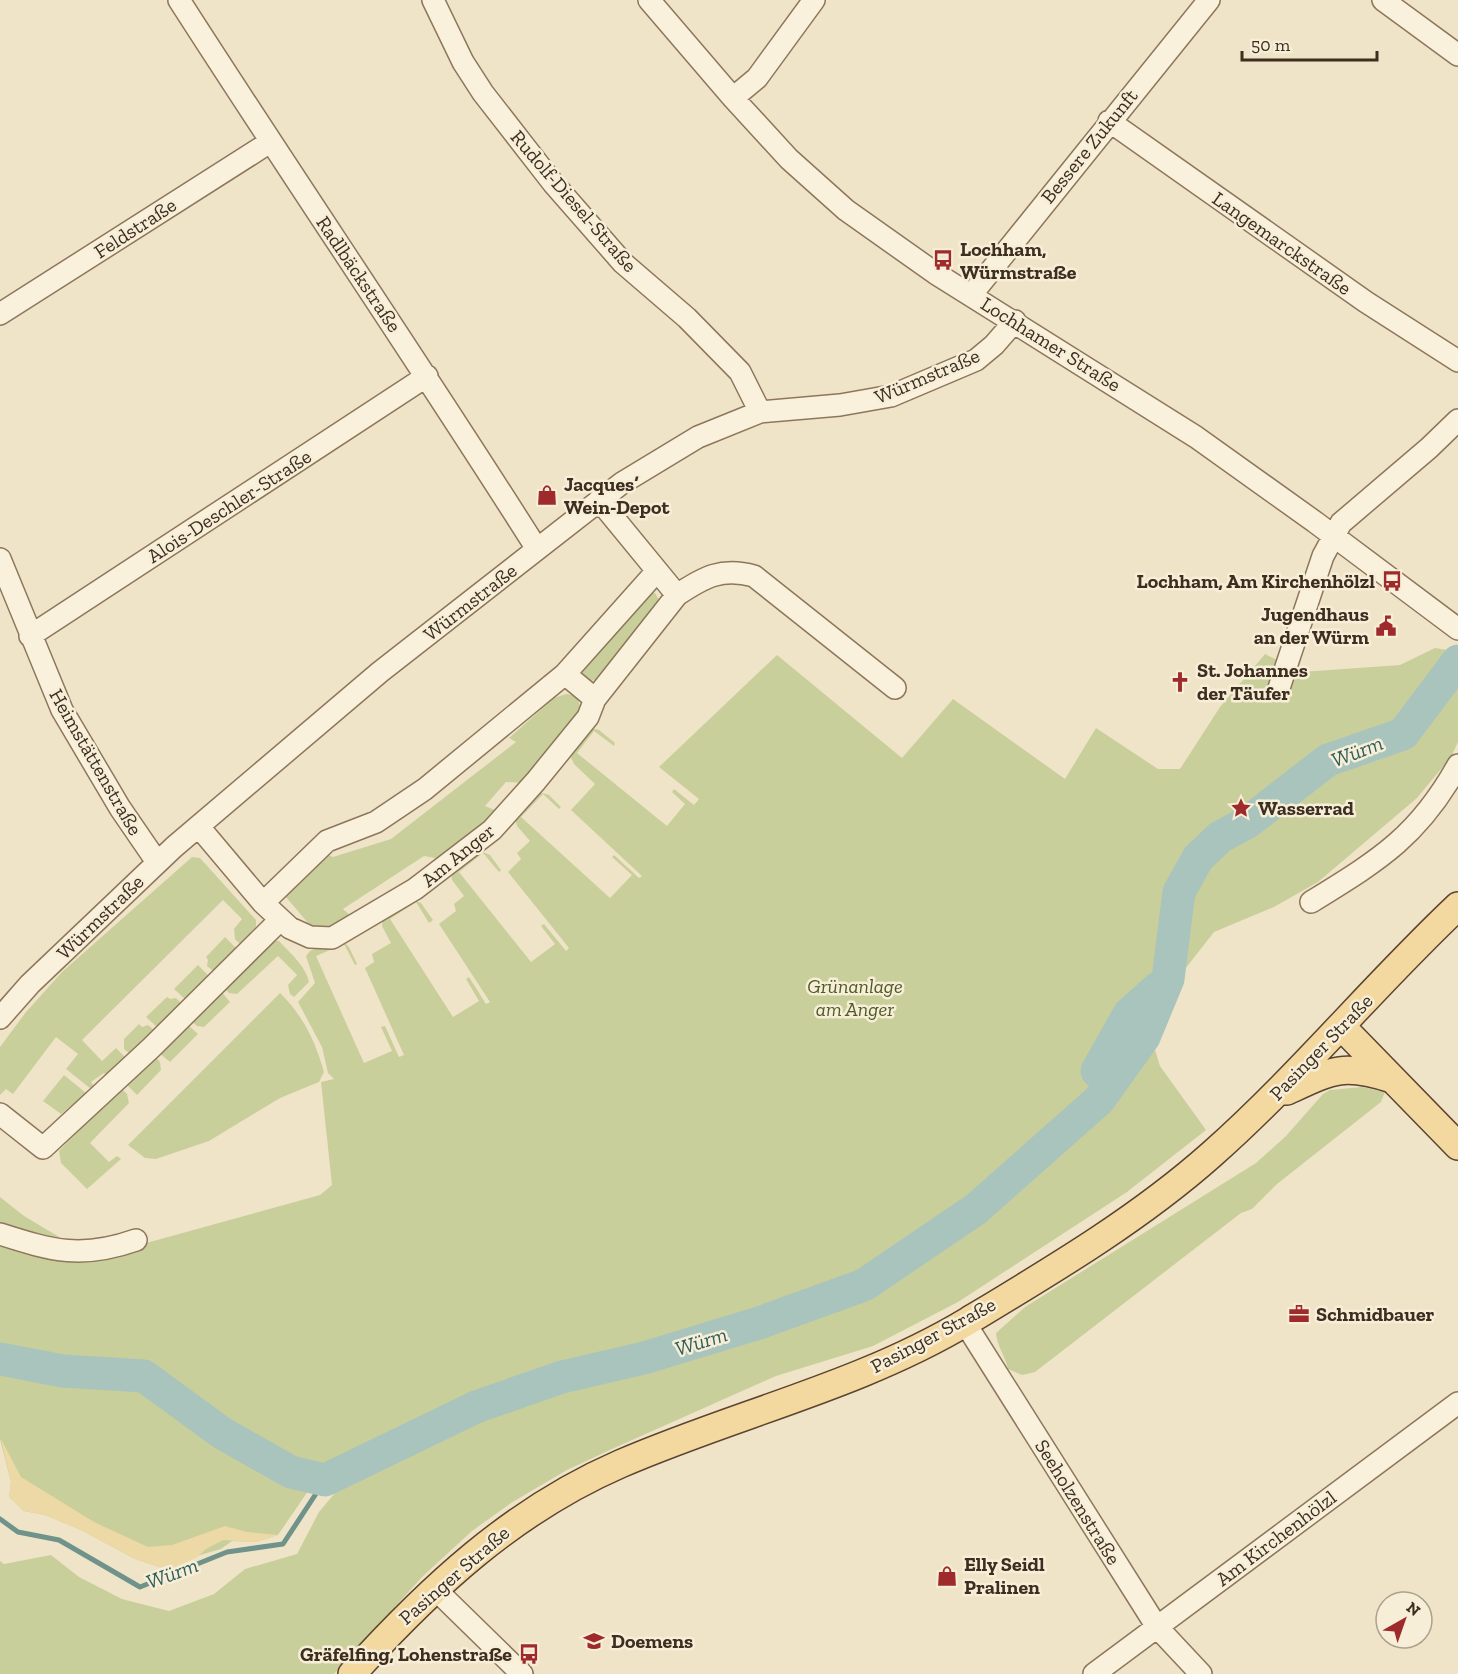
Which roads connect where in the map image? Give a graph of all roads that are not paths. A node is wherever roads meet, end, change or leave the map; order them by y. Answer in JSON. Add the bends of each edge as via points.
{"nodes":[{"id":1,"x":179,"y":0,"type":"edge"},
{"id":2,"x":433,"y":0,"type":"edge"},
{"id":3,"x":649,"y":0,"type":"edge"},
{"id":4,"x":814,"y":0,"type":"edge"},
{"id":5,"x":1209,"y":0,"type":"edge"},
{"id":6,"x":1383,"y":0,"type":"edge"},
{"id":7,"x":1458,"y":55,"type":"edge"},
{"id":8,"x":733,"y":98,"type":"junction"},
{"id":9,"x":1109,"y":121,"type":"junction"},
{"id":10,"x":270,"y":142,"type":"junction"},
{"id":11,"x":972,"y":294,"type":"junction"},
{"id":12,"x":0,"y":314,"type":"edge"},
{"id":13,"x":1015,"y":321,"type":"junction"},
{"id":14,"x":1458,"y":361,"type":"edge"},
{"id":15,"x":427,"y":376,"type":"junction"},
{"id":16,"x":760,"y":412,"type":"junction"},
{"id":17,"x":1458,"y":420,"type":"edge"},
{"id":18,"x":599,"y":500,"type":"junction"},
{"id":19,"x":1334,"y":536,"type":"junction"},
{"id":20,"x":537,"y":549,"type":"junction"},
{"id":21,"x":0,"y":559,"type":"edge"},
{"id":22,"x":656,"y":572,"type":"junction"},
{"id":23,"x":677,"y":595,"type":"junction"},
{"id":24,"x":1457,"y":628,"type":"edge"},
{"id":25,"x":30,"y":636,"type":"junction"},
{"id":26,"x":565,"y":674,"type":"junction"},
{"id":27,"x":895,"y":688,"type":"dead end"},
{"id":28,"x":1279,"y":688,"type":"dead end"},
{"id":29,"x":595,"y":699,"type":"junction"},
{"id":30,"x":1458,"y":765,"type":"edge"},
{"id":31,"x":199,"y":827,"type":"junction"},
{"id":32,"x":157,"y":862,"type":"junction"},
{"id":33,"x":1311,"y":902,"type":"dead end"},
{"id":34,"x":263,"y":903,"type":"junction"},
{"id":35,"x":1458,"y":906,"type":"edge"},
{"id":36,"x":280,"y":920,"type":"junction"},
{"id":37,"x":0,"y":1018,"type":"edge"},
{"id":38,"x":1341,"y":1026,"type":"junction"},
{"id":39,"x":1393,"y":1079,"type":"junction"},
{"id":40,"x":1272,"y":1098,"type":"junction"},
{"id":41,"x":0,"y":1114,"type":"edge"},
{"id":42,"x":1458,"y":1146,"type":"edge"},
{"id":43,"x":0,"y":1234,"type":"edge"},
{"id":44,"x":135,"y":1240,"type":"dead end"},
{"id":45,"x":965,"y":1323,"type":"junction"},
{"id":46,"x":1458,"y":1403,"type":"edge"},
{"id":47,"x":434,"y":1588,"type":"junction"},
{"id":48,"x":1157,"y":1627,"type":"junction"},
{"id":49,"x":352,"y":1674,"type":"edge"},
{"id":50,"x":522,"y":1674,"type":"edge"},
{"id":51,"x":1094,"y":1674,"type":"edge"},
{"id":52,"x":1201,"y":1674,"type":"edge"}],
"edges":[{"from":1,"to":10,"type":"street","name":"Radlbäckstraße"},
{"from":2,"to":16,"type":"street","name":"Rudolf-Diesel-Straße","via":[[478,85],[553,183],[623,263],[687,318],[740,372]]},
{"from":3,"to":8,"type":"street","name":"Lochhamer Straße"},
{"from":4,"to":8,"type":"street","via":[[757,78]]},
{"from":5,"to":9,"type":"street","name":"Bessere Zukunft"},
{"from":6,"to":7,"type":"street"},
{"from":8,"to":11,"type":"street","name":"Lochhamer Straße","via":[[789,159],[846,210],[935,273]]},
{"from":9,"to":11,"type":"street","name":"Bessere Zukunft"},
{"from":9,"to":14,"type":"street","name":"Langemarckstraße","via":[[1366,302]]},
{"from":10,"to":12,"type":"street","name":"Feldstraße"},
{"from":10,"to":15,"type":"street","name":"Radlbäckstraße"},
{"from":11,"to":13,"type":"street","name":"Lochhamer Straße"},
{"from":13,"to":16,"type":"street","name":"Würmstraße","via":[[976,360],[891,396]]},
{"from":13,"to":19,"type":"street","name":"Lochhamer Straße","via":[[1196,437]]},
{"from":15,"to":20,"type":"street","name":"Radlbäckstraße"},
{"from":15,"to":25,"type":"street","name":"Alois-Deschler-Straße"},
{"from":16,"to":18,"type":"street","name":"Würmstraße","via":[[698,437]]},
{"from":17,"to":19,"type":"street","via":[[1348,516]]},
{"from":18,"to":20,"type":"street","name":"Würmstraße"},
{"from":18,"to":22,"type":"street"},
{"from":19,"to":24,"type":"street","name":"Lochhamer Straße"},
{"from":19,"to":28,"type":"street","via":[[1323,556]]},
{"from":20,"to":31,"type":"street","name":"Würmstraße","via":[[380,672]]},
{"from":21,"to":25,"type":"street","name":"Heimstättenstraße"},
{"from":22,"to":23,"type":"street"},
{"from":22,"to":26,"type":"street"},
{"from":23,"to":27,"type":"street","name":"Am Anger","via":[[719,572],[754,576]]},
{"from":23,"to":29,"type":"street","name":"Am Anger"},
{"from":25,"to":32,"type":"street","name":"Heimstättenstraße","via":[[62,710]]},
{"from":26,"to":29,"type":"street"},
{"from":26,"to":34,"type":"street","via":[[425,789],[376,822],[327,842]]},
{"from":29,"to":36,"type":"street","name":"Am Anger","via":[[588,717],[505,817],[415,889],[332,938],[321,940],[301,934]]},
{"from":30,"to":33,"type":"street","via":[[1431,809],[1404,839]]},
{"from":31,"to":32,"type":"street","name":"Würmstraße"},
{"from":31,"to":34,"type":"street","name":"Am Anger"},
{"from":32,"to":37,"type":"street","name":"Würmstraße"},
{"from":34,"to":36,"type":"street","name":"Am Anger"},
{"from":35,"to":38,"type":"main road","name":"Pasinger Straße"},
{"from":36,"to":41,"type":"street","via":[[43,1148]]},
{"from":38,"to":39,"type":"main road"},
{"from":38,"to":40,"type":"main road","name":"Pasinger Straße"},
{"from":39,"to":40,"type":"main road","via":[[1367,1071],[1340,1070]]},
{"from":39,"to":42,"type":"main road"},
{"from":40,"to":45,"type":"main road","name":"Pasinger Straße","via":[[1177,1183],[1101,1237]]},
{"from":43,"to":44,"type":"street","via":[[84,1253]]},
{"from":45,"to":47,"type":"main road","name":"Pasinger Straße","via":[[869,1370],[621,1464],[576,1485],[484,1544]]},
{"from":45,"to":48,"type":"street","name":"Seeholzenstraße"},
{"from":46,"to":48,"type":"street","name":"Am Kirchenhölzl"},
{"from":47,"to":49,"type":"main road","name":"Pasinger Straße"},
{"from":47,"to":50,"type":"street"},
{"from":48,"to":51,"type":"street","name":"Am Kirchenhölzl"},
{"from":48,"to":52,"type":"street","name":"Seeholzenstraße"}]}
